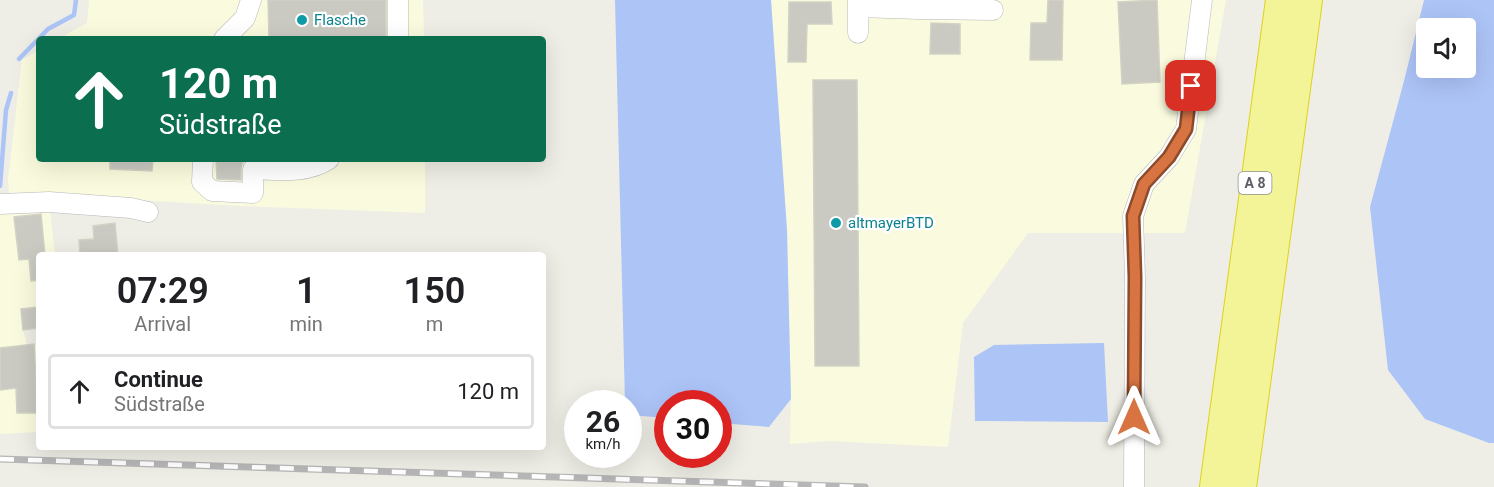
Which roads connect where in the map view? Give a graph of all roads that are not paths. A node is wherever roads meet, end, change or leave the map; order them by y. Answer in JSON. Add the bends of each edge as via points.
{"nodes":[{"id":1,"x":251,"y":0,"type":"edge"},
{"id":2,"x":398,"y":0,"type":"edge"},
{"id":3,"x":1202,"y":0,"type":"edge"},
{"id":4,"x":1280,"y":0,"type":"edge"},
{"id":5,"x":1308,"y":0,"type":"edge"},
{"id":6,"x":858,"y":3,"type":"edge"},
{"id":7,"x":993,"y":10,"type":"dead end"},
{"id":8,"x":858,"y":33,"type":"dead end"},
{"id":9,"x":227,"y":36,"type":"edge"},
{"id":10,"x":398,"y":36,"type":"edge"},
{"id":11,"x":203,"y":162,"type":"edge"},
{"id":12,"x":325,"y":162,"type":"edge"},
{"id":13,"x":0,"y":204,"type":"edge"},
{"id":14,"x":148,"y":212,"type":"dead end"},
{"id":15,"x":1134,"y":487,"type":"edge"},
{"id":16,"x":1214,"y":487,"type":"edge"},
{"id":17,"x":1242,"y":487,"type":"edge"}],
"edges":[{"from":1,"to":9,"type":"street","via":[[245,18]]},
{"from":2,"to":10,"type":"street"},
{"from":3,"to":15,"type":"street","via":[[1186,129],[1169,157],[1144,184],[1133,216]]},
{"from":4,"to":16,"type":"highway","number":"A 8"},
{"from":5,"to":17,"type":"highway","number":"A 8"},
{"from":6,"to":7,"type":"street"},
{"from":6,"to":8,"type":"street"},
{"from":11,"to":12,"type":"street","via":[[202,182],[212,191],[253,194],[253,169],[296,171]]},
{"from":13,"to":14,"type":"street","via":[[49,202]]}]}
